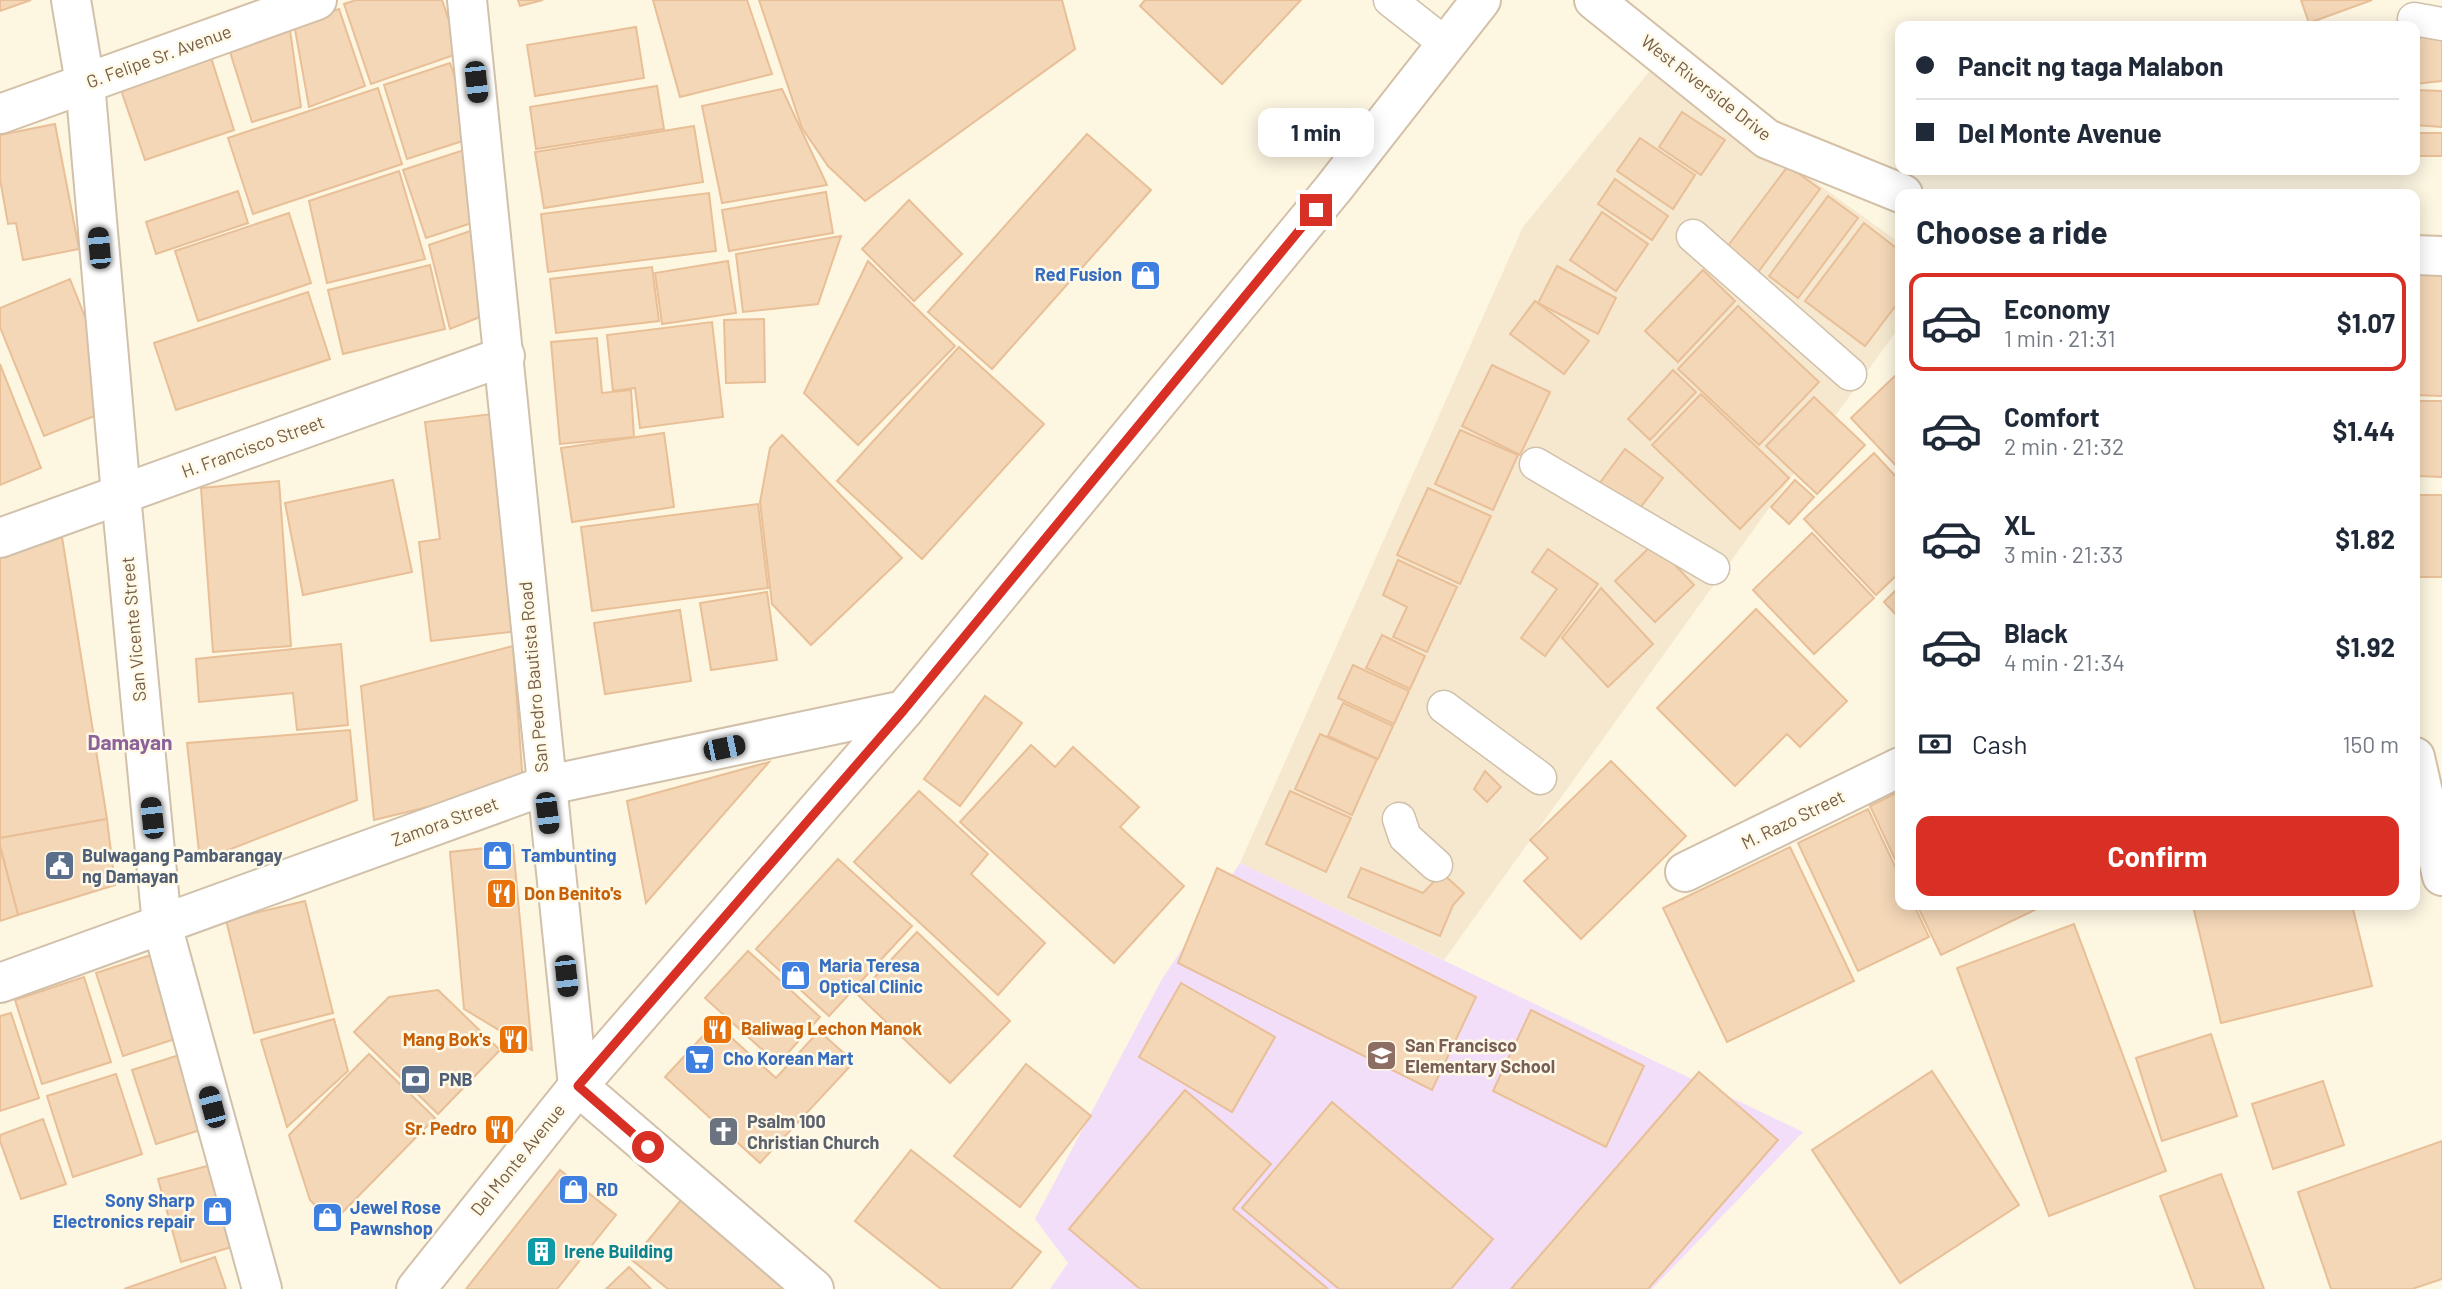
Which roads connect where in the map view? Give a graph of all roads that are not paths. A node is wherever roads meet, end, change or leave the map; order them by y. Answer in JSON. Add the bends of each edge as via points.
{"nodes":[{"id":1,"x":71,"y":0,"type":"edge"},
{"id":2,"x":317,"y":0,"type":"edge"},
{"id":3,"x":467,"y":0,"type":"edge"},
{"id":4,"x":1390,"y":0,"type":"edge"},
{"id":5,"x":1481,"y":0,"type":"edge"},
{"id":6,"x":1594,"y":0,"type":"edge"},
{"id":7,"x":1446,"y":44,"type":"junction"},
{"id":8,"x":85,"y":83,"type":"junction"},
{"id":9,"x":0,"y":114,"type":"edge"},
{"id":10,"x":1895,"y":191,"type":"edge"},
{"id":11,"x":1693,"y":236,"type":"dead end"},
{"id":12,"x":2420,"y":256,"type":"edge"},
{"id":13,"x":2442,"y":256,"type":"edge"},
{"id":14,"x":505,"y":356,"type":"junction"},
{"id":15,"x":1850,"y":374,"type":"dead end"},
{"id":16,"x":1536,"y":464,"type":"dead end"},
{"id":17,"x":121,"y":495,"type":"junction"},
{"id":18,"x":0,"y":538,"type":"edge"},
{"id":19,"x":1713,"y":568,"type":"dead end"},
{"id":20,"x":1444,"y":707,"type":"dead end"},
{"id":21,"x":904,"y":710,"type":"junction"},
{"id":22,"x":1895,"y":770,"type":"edge"},
{"id":23,"x":1540,"y":778,"type":"dead end"},
{"id":24,"x":2420,"y":779,"type":"edge"},
{"id":25,"x":544,"y":786,"type":"junction"},
{"id":26,"x":1399,"y":819,"type":"dead end"},
{"id":27,"x":1436,"y":865,"type":"dead end"},
{"id":28,"x":1685,"y":872,"type":"dead end"},
{"id":29,"x":2442,"y":876,"type":"edge"},
{"id":30,"x":162,"y":925,"type":"junction"},
{"id":31,"x":0,"y":983,"type":"edge"},
{"id":32,"x":578,"y":1086,"type":"junction"},
{"id":33,"x":262,"y":1289,"type":"edge"},
{"id":34,"x":416,"y":1289,"type":"edge"},
{"id":35,"x":814,"y":1289,"type":"edge"}],
"edges":[{"from":1,"to":8,"type":"street","name":"San Vicente Street"},
{"from":2,"to":8,"type":"street","name":"G. Felipe Sr. Avenue"},
{"from":3,"to":14,"type":"street","name":"San Pedro Bautista Road"},
{"from":4,"to":7,"type":"lane"},
{"from":5,"to":7,"type":"street","name":"Del Monte Avenue"},
{"from":6,"to":10,"type":"street","name":"West Riverside Drive","via":[[1768,139]]},
{"from":7,"to":21,"type":"street","name":"Del Monte Avenue","via":[[1333,189]]},
{"from":8,"to":9,"type":"street","name":"G. Felipe Sr. Avenue"},
{"from":8,"to":17,"type":"street","name":"San Vicente Street"},
{"from":11,"to":15,"type":"lane"},
{"from":12,"to":13,"type":"street"},
{"from":14,"to":17,"type":"street","name":"H. Francisco Street"},
{"from":14,"to":25,"type":"street","name":"San Pedro Bautista Road"},
{"from":16,"to":19,"type":"lane"},
{"from":17,"to":18,"type":"street","name":"H. Francisco Street"},
{"from":17,"to":30,"type":"street","name":"San Vicente Street"},
{"from":20,"to":23,"type":"lane"},
{"from":21,"to":25,"type":"street","name":"Zamora Street"},
{"from":21,"to":32,"type":"street","name":"Del Monte Avenue"},
{"from":22,"to":28,"type":"street","name":"M. Razo Street"},
{"from":24,"to":29,"type":"street"},
{"from":25,"to":30,"type":"street","name":"Zamora Street"},
{"from":25,"to":32,"type":"street","name":"San Pedro Bautista Road"},
{"from":26,"to":27,"type":"lane","via":[[1405,836]]},
{"from":30,"to":31,"type":"street","name":"Zamora Street"},
{"from":30,"to":33,"type":"street","name":"San Vicente Street"},
{"from":32,"to":34,"type":"street","name":"Del Monte Avenue"},
{"from":32,"to":35,"type":"street"}]}
